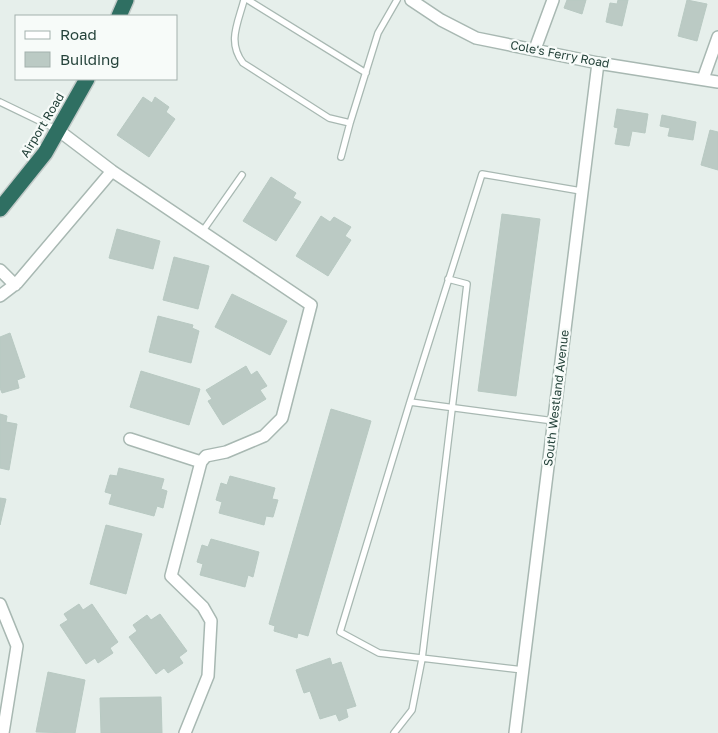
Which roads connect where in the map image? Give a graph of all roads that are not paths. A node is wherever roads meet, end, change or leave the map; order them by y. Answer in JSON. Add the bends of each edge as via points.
{"nodes":[{"id":1,"x":126,"y":0,"type":"edge"},
{"id":2,"x":244,"y":0,"type":"edge"},
{"id":3,"x":248,"y":0,"type":"edge"},
{"id":4,"x":397,"y":0,"type":"edge"},
{"id":5,"x":411,"y":0,"type":"edge"},
{"id":6,"x":553,"y":0,"type":"edge"},
{"id":7,"x":119,"y":15,"type":"edge"},
{"id":8,"x":718,"y":37,"type":"edge"},
{"id":9,"x":535,"y":49,"type":"junction"},
{"id":10,"x":598,"y":63,"type":"junction"},
{"id":11,"x":366,"y":72,"type":"junction"},
{"id":12,"x":703,"y":79,"type":"junction"},
{"id":13,"x":86,"y":80,"type":"edge"},
{"id":14,"x":718,"y":82,"type":"edge"},
{"id":15,"x":0,"y":102,"type":"edge"},
{"id":16,"x":350,"y":123,"type":"junction"},
{"id":17,"x":58,"y":130,"type":"junction"},
{"id":18,"x":341,"y":157,"type":"dead end"},
{"id":19,"x":112,"y":171,"type":"junction"},
{"id":20,"x":242,"y":174,"type":"dead end"},
{"id":21,"x":581,"y":191,"type":"junction"},
{"id":22,"x":0,"y":209,"type":"edge"},
{"id":23,"x":202,"y":232,"type":"junction"},
{"id":24,"x":0,"y":270,"type":"edge"},
{"id":25,"x":448,"y":279,"type":"junction"},
{"id":26,"x":15,"y":285,"type":"junction"},
{"id":27,"x":0,"y":296,"type":"edge"},
{"id":28,"x":410,"y":402,"type":"junction"},
{"id":29,"x":451,"y":408,"type":"junction"},
{"id":30,"x":554,"y":421,"type":"junction"},
{"id":31,"x":130,"y":439,"type":"dead end"},
{"id":32,"x":201,"y":462,"type":"junction"},
{"id":33,"x":0,"y":604,"type":"edge"},
{"id":34,"x":422,"y":659,"type":"junction"},
{"id":35,"x":523,"y":670,"type":"junction"},
{"id":36,"x":3,"y":733,"type":"edge"},
{"id":37,"x":185,"y":733,"type":"edge"},
{"id":38,"x":394,"y":733,"type":"edge"},
{"id":39,"x":515,"y":733,"type":"edge"}],
"edges":[{"from":1,"to":7,"type":"highway"},
{"from":2,"to":16,"type":"lane","via":[[234,38],[236,53],[243,62],[329,118]]},
{"from":3,"to":11,"type":"lane"},
{"from":4,"to":11,"type":"lane","via":[[378,33]]},
{"from":5,"to":9,"type":"street","name":"Cole's Ferry Road","via":[[476,38]]},
{"from":6,"to":9,"type":"street"},
{"from":8,"to":12,"type":"street"},
{"from":9,"to":10,"type":"street","name":"Cole's Ferry Road"},
{"from":10,"to":12,"type":"street","name":"Cole's Ferry Road"},
{"from":10,"to":21,"type":"street","name":"South Westland Avenue"},
{"from":11,"to":16,"type":"lane"},
{"from":12,"to":14,"type":"street","name":"Cole's Ferry Road"},
{"from":13,"to":17,"type":"highway","name":"Airport Road"},
{"from":15,"to":17,"type":"lane"},
{"from":16,"to":18,"type":"lane"},
{"from":17,"to":19,"type":"street"},
{"from":17,"to":22,"type":"highway","name":"Airport Road","via":[[45,153]]},
{"from":19,"to":23,"type":"street"},
{"from":19,"to":26,"type":"street"},
{"from":20,"to":23,"type":"lane"},
{"from":21,"to":25,"type":"lane","via":[[482,174]]},
{"from":21,"to":30,"type":"street","name":"South Westland Avenue"},
{"from":23,"to":32,"type":"street","via":[[311,305],[282,418],[264,436],[226,452],[206,456]]},
{"from":24,"to":26,"type":"street"},
{"from":25,"to":28,"type":"lane"},
{"from":25,"to":29,"type":"lane","via":[[467,284]]},
{"from":26,"to":27,"type":"street"},
{"from":28,"to":29,"type":"lane"},
{"from":28,"to":34,"type":"lane","via":[[340,632],[379,654]]},
{"from":29,"to":30,"type":"lane"},
{"from":29,"to":34,"type":"lane"},
{"from":30,"to":35,"type":"street","name":"South Westland Avenue"},
{"from":31,"to":32,"type":"street"},
{"from":32,"to":37,"type":"street","via":[[171,576],[203,607],[211,621],[208,676]]},
{"from":33,"to":36,"type":"street","via":[[17,646]]},
{"from":34,"to":35,"type":"lane"},
{"from":34,"to":38,"type":"lane","via":[[412,710]]},
{"from":35,"to":39,"type":"street","name":"South Westland Avenue"}]}
